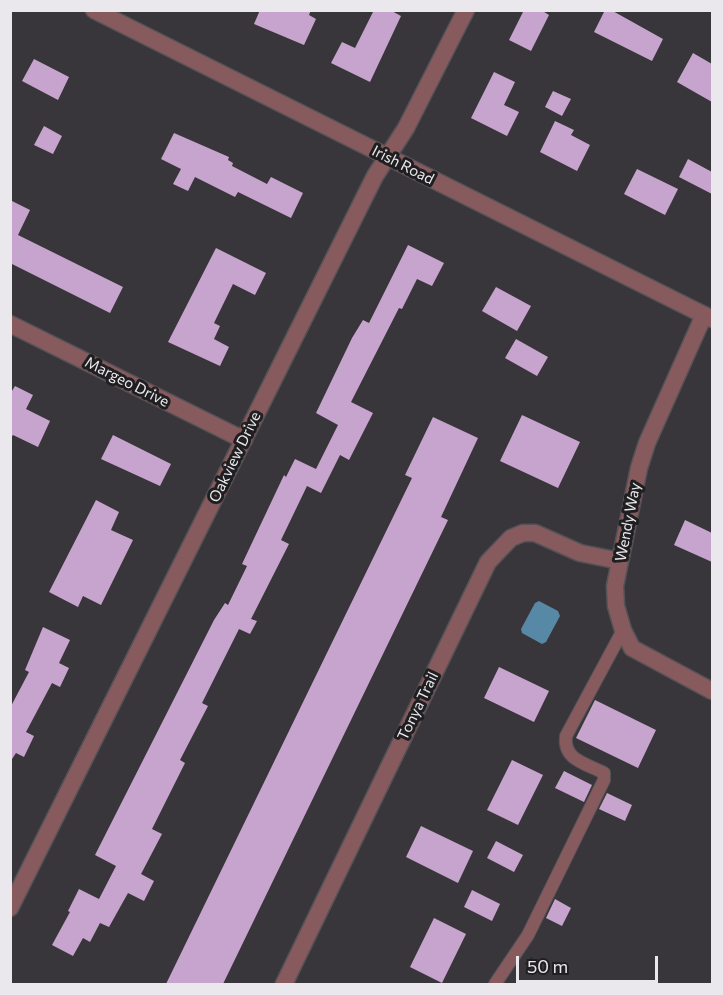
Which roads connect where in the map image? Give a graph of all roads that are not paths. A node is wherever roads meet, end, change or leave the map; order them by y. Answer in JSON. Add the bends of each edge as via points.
{"nodes":[{"id":1,"x":94,"y":10,"type":"edge"},
{"id":2,"x":466,"y":10,"type":"edge"},
{"id":3,"x":388,"y":158,"type":"junction"},
{"id":4,"x":708,"y":317,"type":"edge"},
{"id":5,"x":10,"y":324,"type":"edge"},
{"id":6,"x":244,"y":440,"type":"junction"},
{"id":7,"x":620,"y":561,"type":"junction"},
{"id":8,"x":623,"y":630,"type":"junction"},
{"id":9,"x":712,"y":691,"type":"edge"},
{"id":10,"x":10,"y":908,"type":"edge"},
{"id":11,"x":284,"y":984,"type":"edge"},
{"id":12,"x":495,"y":984,"type":"edge"}],
"edges":[{"from":1,"to":3,"type":"street","name":"Irish Road"},
{"from":2,"to":3,"type":"street","name":"Oakview Drive"},
{"from":3,"to":4,"type":"street","name":"Irish Road"},
{"from":3,"to":6,"type":"street","name":"Oakview Drive","via":[[375,176]]},
{"from":4,"to":7,"type":"street","name":"Wendy Way","via":[[646,443]]},
{"from":5,"to":6,"type":"street","name":"Margeo Drive"},
{"from":6,"to":10,"type":"street","name":"Oakview Drive"},
{"from":7,"to":8,"type":"street","name":"Wendy Way","via":[[615,596]]},
{"from":7,"to":11,"type":"street","name":"Tonya Trail","via":[[580,553],[535,533],[523,533],[512,538],[488,562]]},
{"from":8,"to":9,"type":"street","name":"Wendy Way","via":[[632,648]]},
{"from":8,"to":12,"type":"lane","via":[[566,736],[564,748],[569,755],[604,773],[604,780],[528,935]]}]}
